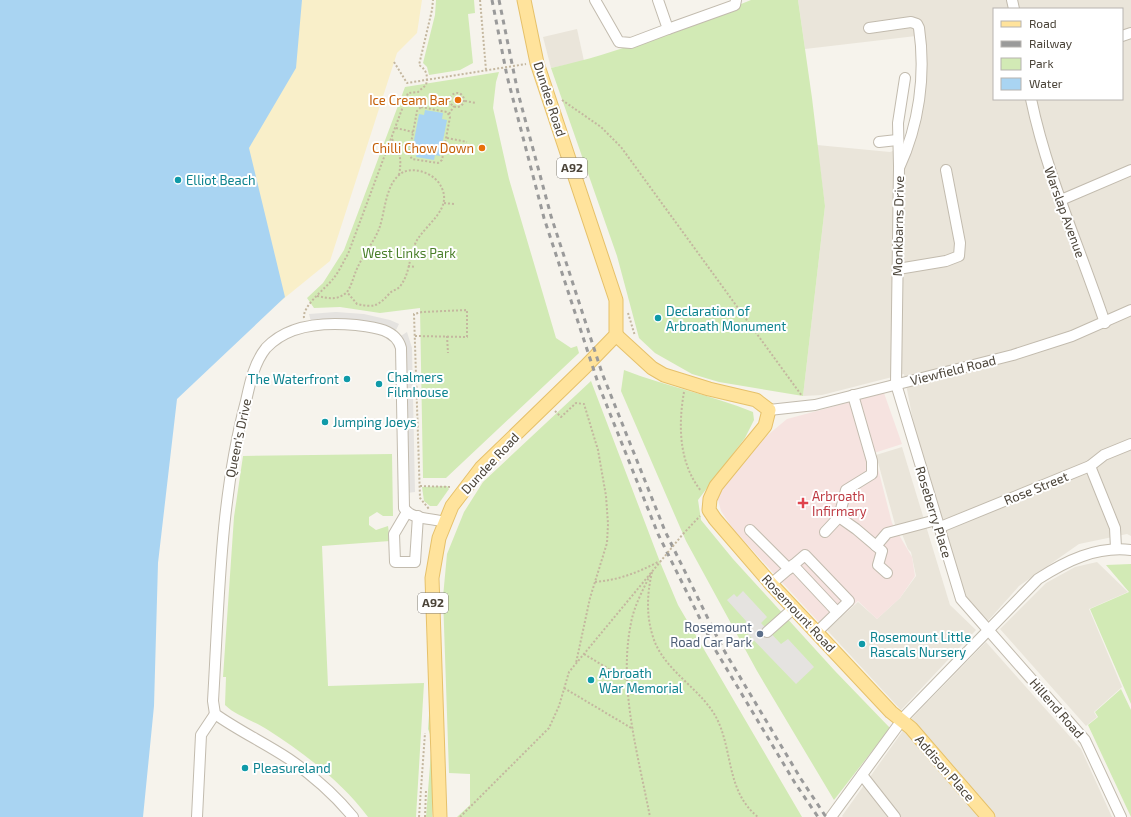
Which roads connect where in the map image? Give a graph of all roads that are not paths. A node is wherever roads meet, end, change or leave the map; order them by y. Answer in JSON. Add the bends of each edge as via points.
{"nodes":[{"id":1,"x":524,"y":0,"type":"edge"},
{"id":2,"x":595,"y":0,"type":"edge"},
{"id":3,"x":658,"y":0,"type":"edge"},
{"id":4,"x":736,"y":0,"type":"edge"},
{"id":5,"x":869,"y":28,"type":"dead end"},
{"id":6,"x":668,"y":29,"type":"junction"},
{"id":7,"x":905,"y":78,"type":"dead end"},
{"id":8,"x":1031,"y":100,"type":"edge"},
{"id":9,"x":897,"y":140,"type":"junction"},
{"id":10,"x":879,"y":142,"type":"dead end"},
{"id":11,"x":899,"y":168,"type":"junction"},
{"id":12,"x":946,"y":170,"type":"dead end"},
{"id":13,"x":1131,"y":170,"type":"edge"},
{"id":14,"x":1061,"y":200,"type":"junction"},
{"id":15,"x":898,"y":269,"type":"junction"},
{"id":16,"x":1131,"y":310,"type":"edge"},
{"id":17,"x":1105,"y":323,"type":"junction"},
{"id":18,"x":616,"y":335,"type":"junction"},
{"id":19,"x":896,"y":384,"type":"junction"},
{"id":20,"x":853,"y":395,"type":"junction"},
{"id":21,"x":769,"y":410,"type":"junction"},
{"id":22,"x":1131,"y":444,"type":"edge"},
{"id":23,"x":1090,"y":466,"type":"junction"},
{"id":24,"x":407,"y":512,"type":"junction"},
{"id":25,"x":418,"y":516,"type":"junction"},
{"id":26,"x":839,"y":517,"type":"junction"},
{"id":27,"x":445,"y":522,"type":"junction"},
{"id":28,"x":937,"y":524,"type":"junction"},
{"id":29,"x":750,"y":530,"type":"dead end"},
{"id":30,"x":825,"y":532,"type":"dead end"},
{"id":31,"x":876,"y":546,"type":"junction"},
{"id":32,"x":1116,"y":548,"type":"junction"},
{"id":33,"x":1131,"y":550,"type":"edge"},
{"id":34,"x":791,"y":567,"type":"junction"},
{"id":35,"x":887,"y":574,"type":"dead end"},
{"id":36,"x":771,"y":584,"type":"junction"},
{"id":37,"x":794,"y":608,"type":"junction"},
{"id":38,"x":838,"y":612,"type":"junction"},
{"id":39,"x":988,"y":631,"type":"junction"},
{"id":40,"x":766,"y":632,"type":"dead end"},
{"id":41,"x":817,"y":632,"type":"junction"},
{"id":42,"x":215,"y":714,"type":"junction"},
{"id":43,"x":901,"y":721,"type":"junction"},
{"id":44,"x":862,"y":775,"type":"junction"},
{"id":45,"x":197,"y":817,"type":"edge"},
{"id":46,"x":353,"y":817,"type":"edge"},
{"id":47,"x":440,"y":817,"type":"edge"},
{"id":48,"x":832,"y":817,"type":"edge"},
{"id":49,"x":895,"y":817,"type":"edge"},
{"id":50,"x":988,"y":817,"type":"edge"},
{"id":51,"x":1121,"y":817,"type":"edge"}],
"edges":[{"from":1,"to":18,"type":"main road","name":"Dundee Road","number":"A92","via":[[538,63],[616,300]]},
{"from":2,"to":6,"type":"street","via":[[619,42],[631,43]]},
{"from":3,"to":6,"type":"street"},
{"from":4,"to":6,"type":"street","via":[[734,5]]},
{"from":5,"to":11,"type":"street","name":"Monkbarns Drive","via":[[911,22],[919,28],[923,66],[912,135]]},
{"from":7,"to":9,"type":"street"},
{"from":8,"to":14,"type":"street","name":"Warslap Avenue","via":[[1036,126]]},
{"from":9,"to":10,"type":"street"},
{"from":9,"to":11,"type":"street"},
{"from":11,"to":15,"type":"street","name":"Monkbarns Drive"},
{"from":12,"to":15,"type":"street","via":[[960,243],[959,256],[946,261]]},
{"from":13,"to":14,"type":"street"},
{"from":14,"to":17,"type":"street","name":"Warslap Avenue"},
{"from":15,"to":19,"type":"street","name":"Monkbarns Drive"},
{"from":16,"to":17,"type":"street","name":"Viewfield Road"},
{"from":17,"to":19,"type":"street","name":"Viewfield Road","via":[[1040,347]]},
{"from":18,"to":21,"type":"main road","via":[[652,368],[664,375],[756,400]]},
{"from":18,"to":27,"type":"main road","name":"Dundee Road","number":"A92","via":[[481,468],[462,491]]},
{"from":19,"to":20,"type":"street","name":"Viewfield Road"},
{"from":19,"to":28,"type":"street","name":"Roseberry Place"},
{"from":20,"to":21,"type":"street","name":"Viewfield Road","via":[[809,405]]},
{"from":20,"to":26,"type":"street","via":[[872,461],[872,474],[846,490]]},
{"from":21,"to":36,"type":"main road","name":"Rosemount Road","via":[[765,426],[727,470],[716,486],[710,504]]},
{"from":22,"to":23,"type":"street","name":"Rose Street","via":[[1104,454]]},
{"from":23,"to":28,"type":"street","name":"Rose Street"},
{"from":23,"to":32,"type":"street","via":[[1115,528]]},
{"from":24,"to":25,"type":"street"},
{"from":24,"to":25,"type":"street","via":[[394,534],[395,562],[415,562]]},
{"from":24,"to":42,"type":"street","name":"Queen's Drive","via":[[404,508],[403,493],[400,342],[396,337],[364,326],[340,324],[305,327],[267,347],[259,357],[241,417],[231,469],[213,701]]},
{"from":25,"to":27,"type":"street"},
{"from":26,"to":30,"type":"street"},
{"from":26,"to":31,"type":"street"},
{"from":27,"to":47,"type":"main road","name":"Dundee Road","number":"A92","via":[[436,550],[432,578]]},
{"from":28,"to":31,"type":"street","name":"Rose Street","via":[[887,534]]},
{"from":28,"to":39,"type":"street","name":"Roseberry Place","via":[[961,599]]},
{"from":29,"to":34,"type":"street"},
{"from":31,"to":35,"type":"street","via":[[882,551],[878,565]]},
{"from":32,"to":33,"type":"street"},
{"from":32,"to":39,"type":"street","via":[[1085,554],[1038,579]]},
{"from":34,"to":36,"type":"street"},
{"from":34,"to":38,"type":"street"},
{"from":34,"to":38,"type":"street","via":[[805,555],[849,601]]},
{"from":36,"to":37,"type":"main road","name":"Rosemount Road"},
{"from":37,"to":40,"type":"street"},
{"from":37,"to":41,"type":"main road","name":"Rosemount Road"},
{"from":38,"to":41,"type":"street"},
{"from":39,"to":43,"type":"street"},
{"from":39,"to":51,"type":"street","name":"Hillend Road","via":[[1085,740]]},
{"from":41,"to":43,"type":"main road","name":"Rosemount Road"},
{"from":42,"to":45,"type":"street","via":[[201,736]]},
{"from":42,"to":46,"type":"street","via":[[290,760],[340,801]]},
{"from":43,"to":44,"type":"street"},
{"from":43,"to":50,"type":"main road","name":"Addison Place","via":[[911,728]]},
{"from":44,"to":48,"type":"street"},
{"from":44,"to":49,"type":"street"}]}
